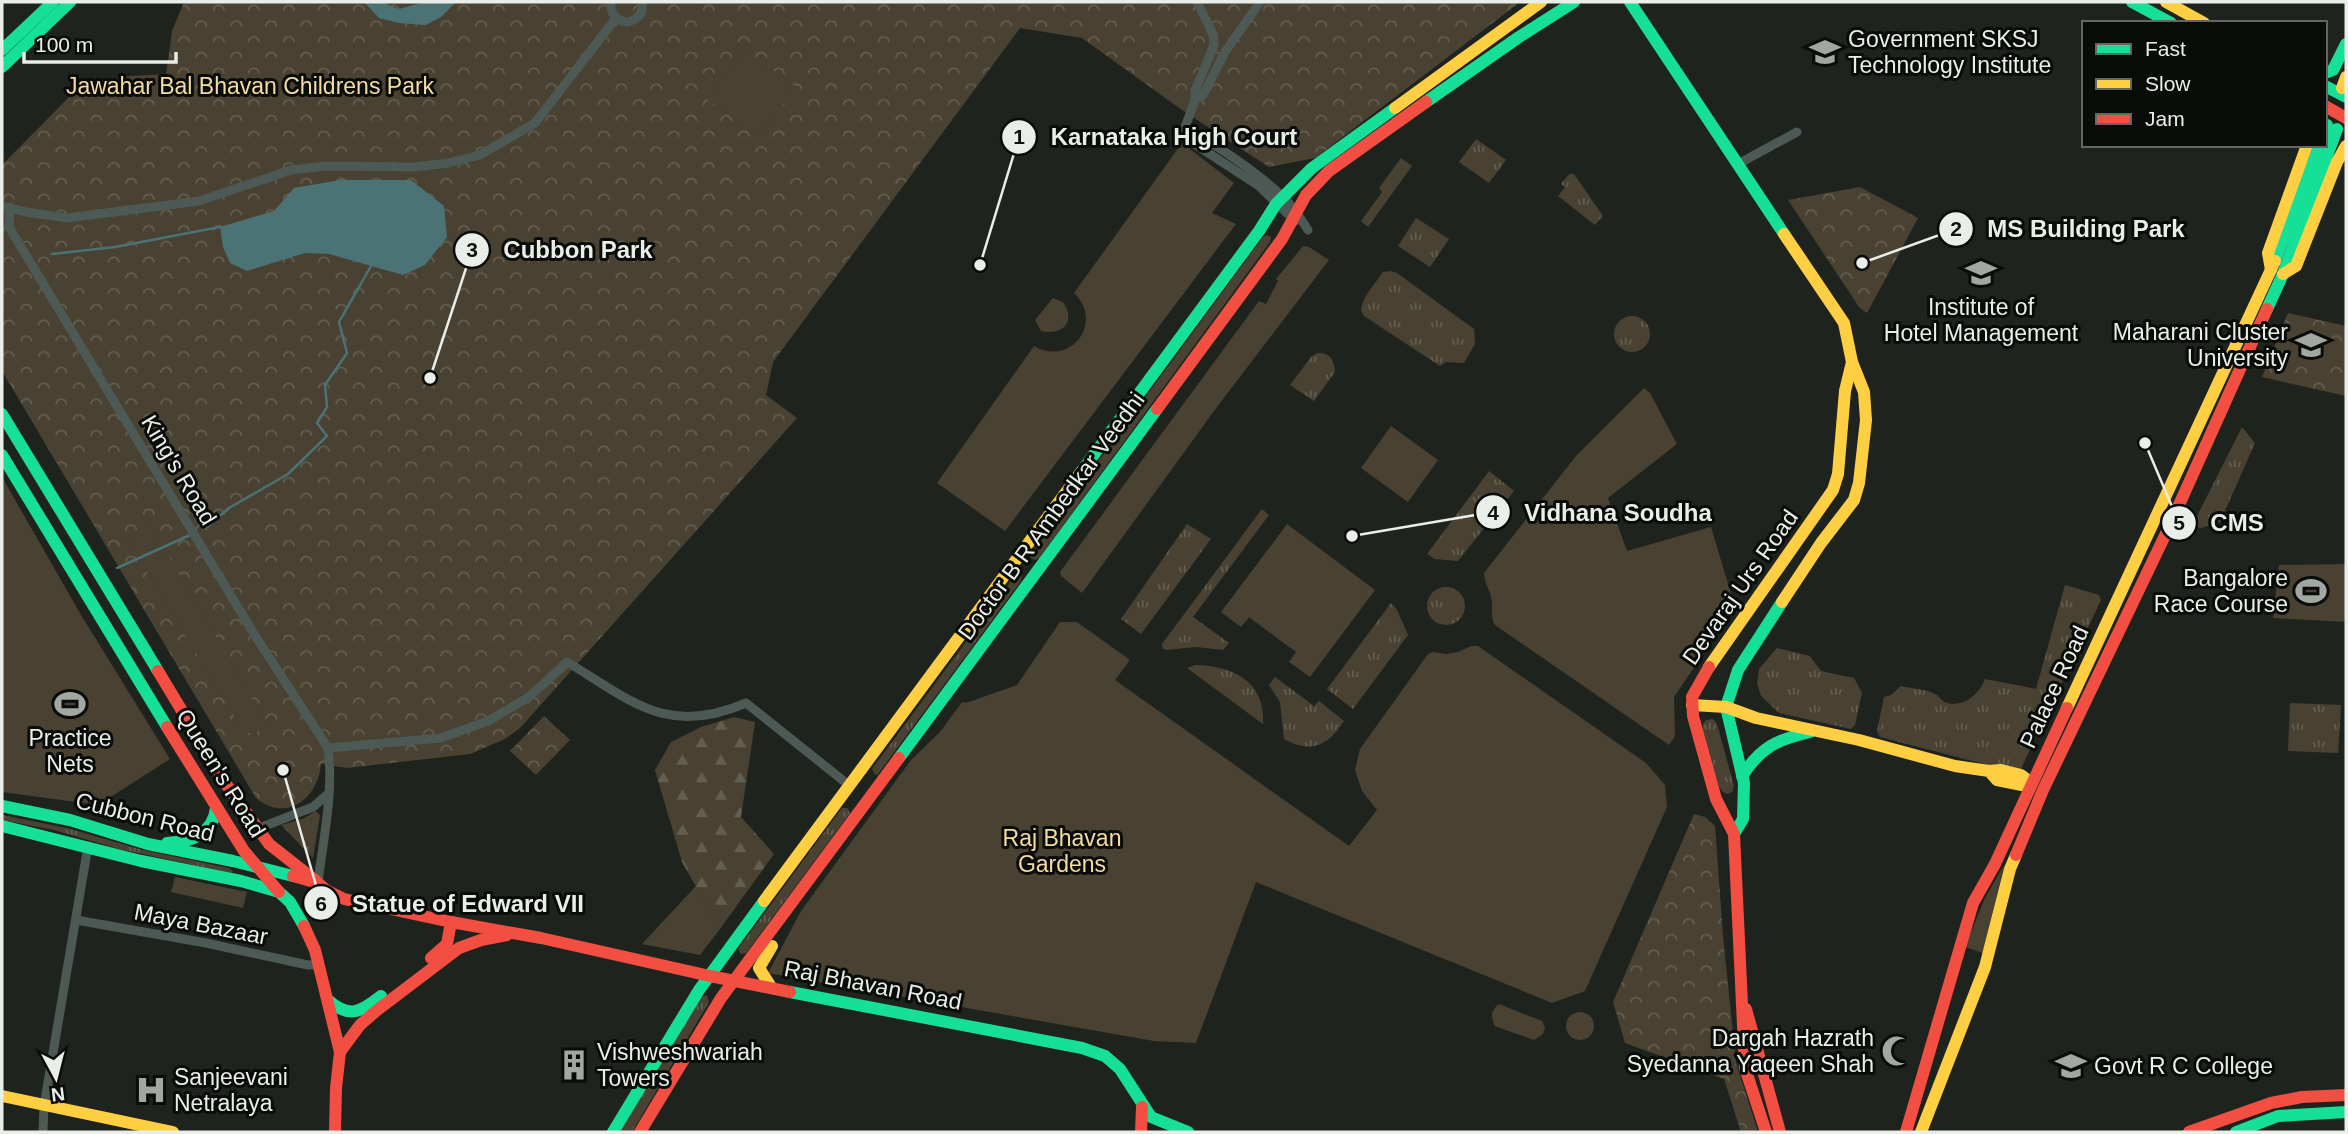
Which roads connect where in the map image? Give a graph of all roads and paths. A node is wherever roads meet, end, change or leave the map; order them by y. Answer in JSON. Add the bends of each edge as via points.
{"nodes":[{"id":1,"x":53,"y":2,"type":"edge"},
{"id":2,"x":70,"y":2,"type":"edge"},
{"id":3,"x":611,"y":2,"type":"edge"},
{"id":4,"x":642,"y":2,"type":"edge"},
{"id":5,"x":1197,"y":2,"type":"edge"},
{"id":6,"x":1260,"y":2,"type":"edge"},
{"id":7,"x":1542,"y":2,"type":"edge"},
{"id":8,"x":1574,"y":2,"type":"edge"},
{"id":9,"x":1630,"y":2,"type":"edge"},
{"id":10,"x":2132,"y":2,"type":"edge"},
{"id":11,"x":2166,"y":2,"type":"edge"},
{"id":12,"x":616,"y":18,"type":"junction"},
{"id":13,"x":2167,"y":21,"type":"edge"},
{"id":14,"x":2199,"y":21,"type":"edge"},
{"id":15,"x":2346,"y":44,"type":"edge"},
{"id":16,"x":2,"y":50,"type":"edge"},
{"id":17,"x":2,"y":67,"type":"edge"},
{"id":18,"x":2327,"y":72,"type":"edge"},
{"id":19,"x":2327,"y":86,"type":"edge"},
{"id":20,"x":2345,"y":87,"type":"edge"},
{"id":21,"x":1195,"y":100,"type":"junction"},
{"id":22,"x":2327,"y":107,"type":"edge"},
{"id":23,"x":2346,"y":118,"type":"edge"},
{"id":24,"x":1797,"y":132,"type":"dead end"},
{"id":25,"x":2346,"y":146,"type":"edge"},
{"id":26,"x":2306,"y":147,"type":"edge"},
{"id":27,"x":2318,"y":147,"type":"edge"},
{"id":28,"x":2323,"y":147,"type":"edge"},
{"id":29,"x":1738,"y":164,"type":"junction"},
{"id":30,"x":1280,"y":200,"type":"junction"},
{"id":31,"x":6,"y":207,"type":"edge"},
{"id":32,"x":1295,"y":217,"type":"junction"},
{"id":33,"x":2277,"y":272,"type":"junction"},
{"id":34,"x":1852,"y":362,"type":"junction"},
{"id":35,"x":2,"y":414,"type":"edge"},
{"id":36,"x":2201,"y":422,"type":"junction"},
{"id":37,"x":2214,"y":428,"type":"junction"},
{"id":38,"x":2,"y":455,"type":"edge"},
{"id":39,"x":1692,"y":705,"type":"junction"},
{"id":40,"x":1726,"y":707,"type":"junction"},
{"id":41,"x":1814,"y":731,"type":"junction"},
{"id":42,"x":328,"y":748,"type":"junction"},
{"id":43,"x":1742,"y":776,"type":"junction"},
{"id":44,"x":853,"y":781,"type":"junction"},
{"id":45,"x":2031,"y":781,"type":"junction"},
{"id":46,"x":2048,"y":781,"type":"junction"},
{"id":47,"x":877,"y":789,"type":"junction"},
{"id":48,"x":328,"y":794,"type":"junction"},
{"id":49,"x":1743,"y":794,"type":"junction"},
{"id":50,"x":842,"y":798,"type":"junction"},
{"id":51,"x":1716,"y":799,"type":"junction"},
{"id":52,"x":2,"y":806,"type":"edge"},
{"id":53,"x":216,"y":808,"type":"junction"},
{"id":54,"x":861,"y":811,"type":"junction"},
{"id":55,"x":2,"y":826,"type":"edge"},
{"id":56,"x":258,"y":831,"type":"junction"},
{"id":57,"x":1734,"y":834,"type":"junction"},
{"id":58,"x":148,"y":844,"type":"junction"},
{"id":59,"x":88,"y":846,"type":"junction"},
{"id":60,"x":259,"y":867,"type":"junction"},
{"id":61,"x":318,"y":883,"type":"junction"},
{"id":62,"x":279,"y":892,"type":"junction"},
{"id":63,"x":76,"y":920,"type":"junction"},
{"id":64,"x":450,"y":922,"type":"junction"},
{"id":65,"x":773,"y":930,"type":"junction"},
{"id":66,"x":517,"y":934,"type":"junction"},
{"id":67,"x":319,"y":965,"type":"junction"},
{"id":68,"x":710,"y":976,"type":"junction"},
{"id":69,"x":734,"y":980,"type":"junction"},
{"id":70,"x":771,"y":987,"type":"junction"},
{"id":71,"x":1743,"y":999,"type":"junction"},
{"id":72,"x":328,"y":1000,"type":"junction"},
{"id":73,"x":1938,"y":1020,"type":"junction"},
{"id":74,"x":1961,"y":1028,"type":"junction"},
{"id":75,"x":340,"y":1052,"type":"junction"},
{"id":76,"x":2346,"y":1094,"type":"edge"},
{"id":77,"x":2,"y":1097,"type":"edge"},
{"id":78,"x":1933,"y":1102,"type":"junction"},
{"id":79,"x":44,"y":1106,"type":"junction"},
{"id":80,"x":1142,"y":1107,"type":"junction"},
{"id":81,"x":2346,"y":1111,"type":"edge"},
{"id":82,"x":43,"y":1132,"type":"edge"},
{"id":83,"x":173,"y":1132,"type":"edge"},
{"id":84,"x":335,"y":1132,"type":"edge"},
{"id":85,"x":612,"y":1132,"type":"edge"},
{"id":86,"x":640,"y":1132,"type":"edge"},
{"id":87,"x":1141,"y":1132,"type":"edge"},
{"id":88,"x":1188,"y":1132,"type":"edge"},
{"id":89,"x":1766,"y":1132,"type":"edge"},
{"id":90,"x":1780,"y":1132,"type":"edge"},
{"id":91,"x":1906,"y":1132,"type":"edge"},
{"id":92,"x":1922,"y":1132,"type":"edge"},
{"id":93,"x":1930,"y":1132,"type":"edge"},
{"id":94,"x":2189,"y":1132,"type":"edge"},
{"id":95,"x":2236,"y":1132,"type":"edge"}],
"edges":[{"from":1,"to":16,"type":"main road"},
{"from":2,"to":17,"type":"main road"},
{"from":3,"to":12,"type":"street"},
{"from":4,"to":12,"type":"street","via":[[634,20]]},
{"from":5,"to":21,"type":"street","via":[[1214,45]]},
{"from":6,"to":21,"type":"street","via":[[1225,52],[1203,95]]},
{"from":7,"to":30,"type":"main road","name":"Doctor B R Ambedkar Veedhi","via":[[1312,168]]},
{"from":8,"to":32,"type":"main road","name":"Doctor B R Ambedkar Veedhi","via":[[1329,171],[1306,195]]},
{"from":9,"to":29,"type":"main road","name":"Devaraj Urs Road"},
{"from":10,"to":13,"type":"main road"},
{"from":11,"to":14,"type":"main road"},
{"from":12,"to":31,"type":"street","via":[[535,123],[480,155],[414,167],[291,170],[199,201],[67,218]]},
{"from":15,"to":18,"type":"main road","via":[[2333,70]]},
{"from":19,"to":20,"type":"main road"},
{"from":21,"to":30,"type":"street","via":[[1184,130],[1196,145]]},
{"from":22,"to":23,"type":"main road"},
{"from":24,"to":29,"type":"street"},
{"from":25,"to":33,"type":"main road","via":[[2296,266]]},
{"from":26,"to":33,"type":"main road","via":[[2267,253]]},
{"from":27,"to":33,"type":"main road"},
{"from":28,"to":33,"type":"main road"},
{"from":29,"to":34,"type":"main road","name":"Devaraj Urs Road","via":[[1844,323]]},
{"from":30,"to":32,"type":"street"},
{"from":30,"to":44,"type":"main road","name":"Doctor B R Ambedkar Veedhi"},
{"from":31,"to":42,"type":"street","name":"King's Road","via":[[9,227],[254,634]]},
{"from":32,"to":47,"type":"main road","name":"Doctor B R Ambedkar Veedhi"},
{"from":33,"to":36,"type":"main road","name":"Palace Road"},
{"from":33,"to":37,"type":"main road","name":"Palace Road"},
{"from":34,"to":39,"type":"main road","name":"Devaraj Urs Road","via":[[1833,490],[1704,672]]},
{"from":34,"to":40,"type":"main road","name":"Devaraj Urs Road","via":[[1863,385],[1866,420],[1854,500],[1738,670]]},
{"from":35,"to":56,"type":"main road","name":"Queen's Road"},
{"from":36,"to":37,"type":"main road"},
{"from":36,"to":45,"type":"main road","name":"Palace Road"},
{"from":37,"to":46,"type":"main road","name":"Palace Road"},
{"from":38,"to":53,"type":"main road","name":"Queen's Road"},
{"from":39,"to":40,"type":"main road"},
{"from":39,"to":51,"type":"main road"},
{"from":40,"to":41,"type":"main road"},
{"from":40,"to":43,"type":"main road"},
{"from":41,"to":43,"type":"main road","via":[[1779,738],[1755,755]]},
{"from":41,"to":45,"type":"main road","via":[[1989,771],[1997,780],[2022,785]]},
{"from":42,"to":44,"type":"street","via":[[441,738],[488,720],[529,697],[567,662],[660,714],[705,716],[746,703]]},
{"from":42,"to":48,"type":"street"},
{"from":43,"to":49,"type":"main road"},
{"from":44,"to":47,"type":"main road"},
{"from":44,"to":50,"type":"main road","name":"Doctor B R Ambedkar Veedhi"},
{"from":45,"to":46,"type":"main road"},
{"from":45,"to":73,"type":"main road","name":"Palace Road","via":[[1973,903]]},
{"from":46,"to":74,"type":"main road","name":"Palace Road","via":[[2011,869],[1988,956]]},
{"from":47,"to":54,"type":"main road","name":"Doctor B R Ambedkar Veedhi"},
{"from":48,"to":56,"type":"street","via":[[313,807]]},
{"from":48,"to":61,"type":"street"},
{"from":49,"to":51,"type":"main road","via":[[1728,807]]},
{"from":49,"to":57,"type":"main road","via":[[1743,819]]},
{"from":50,"to":54,"type":"main road"},
{"from":50,"to":68,"type":"main road","name":"Doctor B R Ambedkar Veedhi"},
{"from":51,"to":57,"type":"main road"},
{"from":52,"to":58,"type":"main road","name":"Cubbon Road","via":[[70,820]]},
{"from":53,"to":58,"type":"main road","via":[[212,825],[193,839]]},
{"from":53,"to":60,"type":"main road","name":"Queen's Road"},
{"from":54,"to":65,"type":"main road","name":"Doctor B R Ambedkar Veedhi"},
{"from":55,"to":59,"type":"main road","name":"Cubbon Road"},
{"from":56,"to":61,"type":"main road","name":"Cubbon Road"},
{"from":57,"to":71,"type":"main road"},
{"from":58,"to":60,"type":"main road","name":"Cubbon Road"},
{"from":59,"to":62,"type":"main road","name":"Cubbon Road"},
{"from":59,"to":63,"type":"street"},
{"from":60,"to":61,"type":"main road","name":"Cubbon Road"},
{"from":60,"to":62,"type":"main road","name":"Queen's Road"},
{"from":61,"to":64,"type":"main road","name":"Cubbon Road","via":[[344,899]]},
{"from":62,"to":67,"type":"main road","name":"Queen's Road","via":[[296,910]]},
{"from":63,"to":67,"type":"street","name":"Maya Bazaar"},
{"from":63,"to":79,"type":"street"},
{"from":64,"to":66,"type":"main road","name":"Cubbon Road"},
{"from":64,"to":72,"type":"main road","via":[[444,947],[370,1004],[347,1013]]},
{"from":65,"to":69,"type":"main road","name":"Doctor B R Ambedkar Veedhi"},
{"from":65,"to":70,"type":"main road","via":[[772,947],[759,968]]},
{"from":66,"to":68,"type":"main road","name":"Raj Bhavan Road"},
{"from":66,"to":75,"type":"main road","via":[[459,948],[376,1011]]},
{"from":67,"to":72,"type":"main road","name":"Queen's Road"},
{"from":68,"to":69,"type":"main road","name":"Raj Bhavan Road"},
{"from":68,"to":85,"type":"main road","name":"Doctor B R Ambedkar Veedhi"},
{"from":69,"to":70,"type":"main road","name":"Raj Bhavan Road"},
{"from":69,"to":86,"type":"main road","name":"Doctor B R Ambedkar Veedhi"},
{"from":70,"to":80,"type":"main road","name":"Raj Bhavan Road","via":[[1082,1048],[1105,1056],[1120,1069]]},
{"from":71,"to":89,"type":"main road","via":[[1745,1068]]},
{"from":71,"to":90,"type":"main road"},
{"from":72,"to":75,"type":"main road","name":"Queen's Road"},
{"from":73,"to":74,"type":"main road"},
{"from":73,"to":91,"type":"main road","name":"Palace Road"},
{"from":74,"to":78,"type":"main road","name":"Palace Road"},
{"from":75,"to":84,"type":"main road","name":"Queen's Road"},
{"from":76,"to":94,"type":"main road","via":[[2271,1103]]},
{"from":77,"to":79,"type":"main road"},
{"from":78,"to":92,"type":"main road","name":"Palace Road"},
{"from":78,"to":93,"type":"main road","name":"Palace Road","via":[[1936,1116]]},
{"from":79,"to":82,"type":"street"},
{"from":79,"to":83,"type":"main road"},
{"from":80,"to":87,"type":"main road"},
{"from":80,"to":88,"type":"main road","name":"Raj Bhavan Road","via":[[1158,1122]]},
{"from":81,"to":95,"type":"main road","via":[[2278,1116]]}]}
